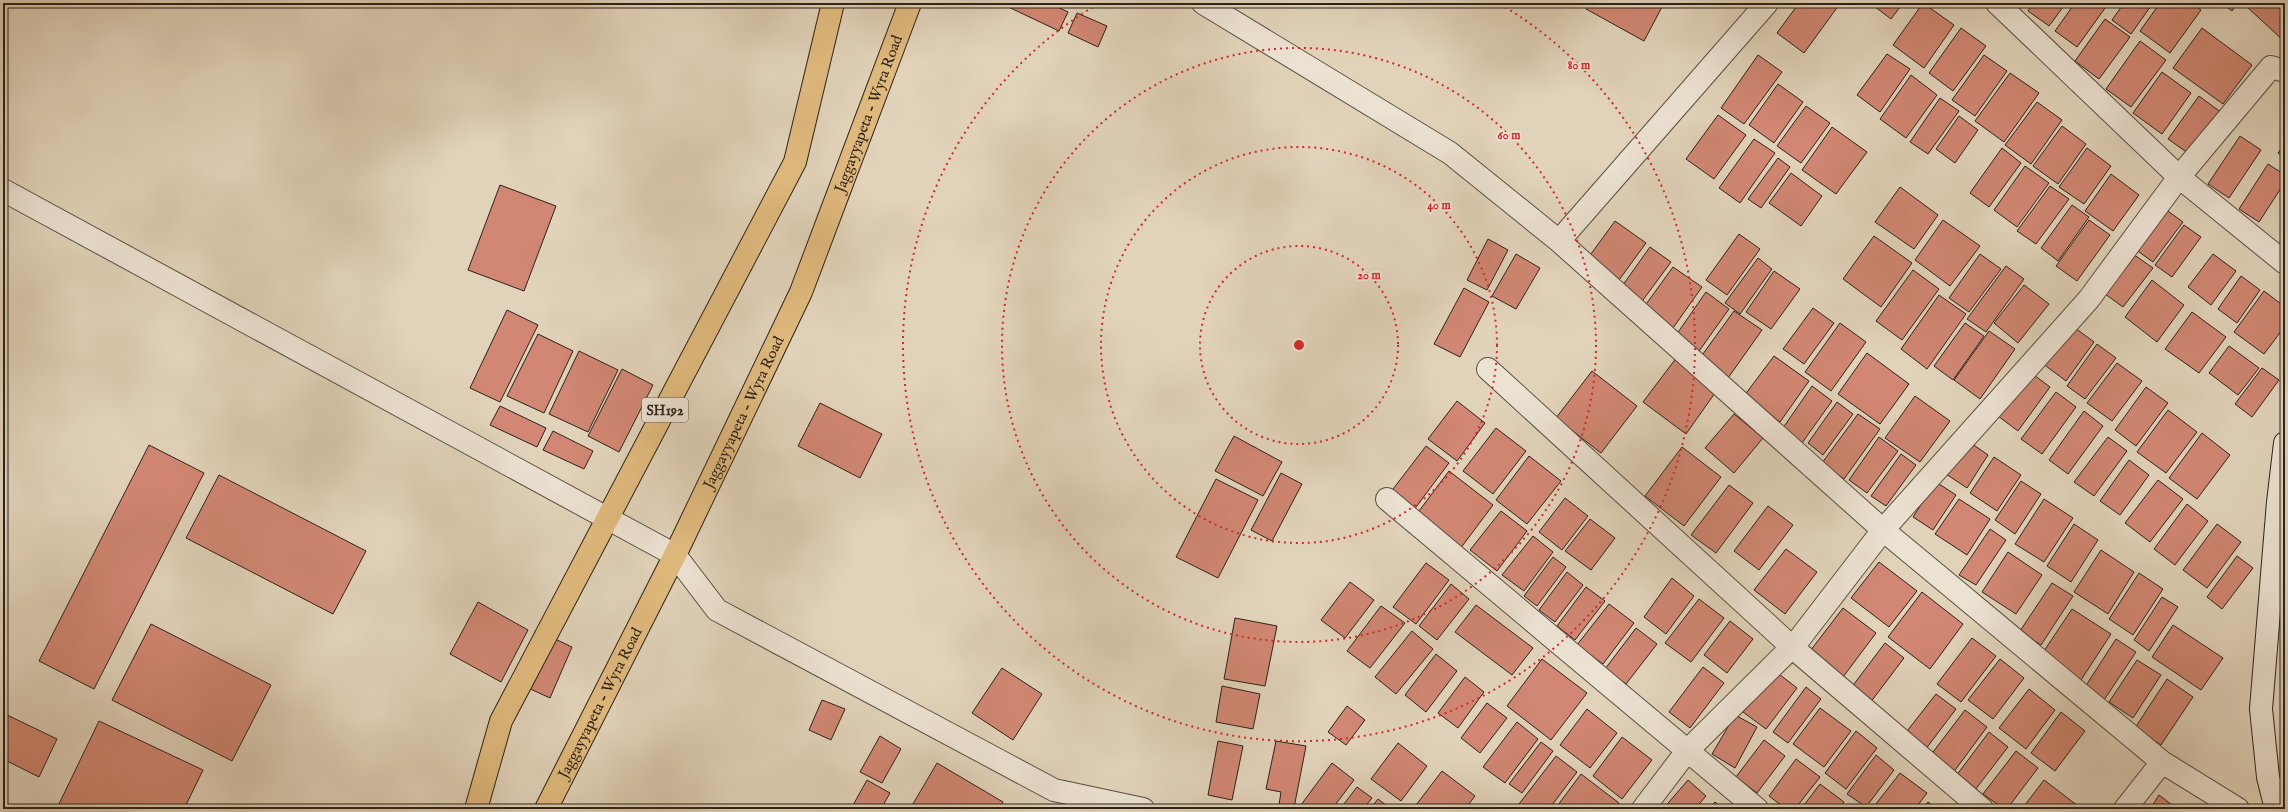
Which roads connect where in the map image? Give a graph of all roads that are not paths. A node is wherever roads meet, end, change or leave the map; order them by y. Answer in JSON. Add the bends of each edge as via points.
{"nodes":[{"id":1,"x":833,"y":3,"type":"edge"},
{"id":2,"x":910,"y":3,"type":"edge"},
{"id":3,"x":1203,"y":3,"type":"edge"},
{"id":4,"x":1767,"y":3,"type":"edge"},
{"id":5,"x":1997,"y":3,"type":"edge"},
{"id":6,"x":2285,"y":71,"type":"edge"},
{"id":7,"x":2179,"y":177,"type":"junction"},
{"id":8,"x":3,"y":190,"type":"edge"},
{"id":9,"x":1559,"y":241,"type":"junction"},
{"id":10,"x":2285,"y":263,"type":"edge"},
{"id":11,"x":1488,"y":369,"type":"dead end"},
{"id":12,"x":2285,"y":443,"type":"edge"},
{"id":13,"x":1387,"y":499,"type":"dead end"},
{"id":14,"x":2282,"y":505,"type":"edge"},
{"id":15,"x":608,"y":518,"type":"junction"},
{"id":16,"x":1883,"y":530,"type":"junction"},
{"id":17,"x":675,"y":555,"type":"junction"},
{"id":18,"x":1792,"y":647,"type":"junction"},
{"id":19,"x":1687,"y":751,"type":"junction"},
{"id":20,"x":2162,"y":762,"type":"junction"},
{"id":21,"x":476,"y":809,"type":"edge"},
{"id":22,"x":546,"y":809,"type":"edge"},
{"id":23,"x":1144,"y":809,"type":"edge"},
{"id":24,"x":1643,"y":809,"type":"edge"},
{"id":25,"x":1757,"y":809,"type":"edge"},
{"id":26,"x":1982,"y":809,"type":"edge"},
{"id":27,"x":2125,"y":809,"type":"edge"},
{"id":28,"x":2238,"y":809,"type":"edge"},
{"id":29,"x":2276,"y":809,"type":"edge"}],
"edges":[{"from":1,"to":15,"type":"main road","number":"SH192","via":[[795,162]]},
{"from":2,"to":17,"type":"main road","name":"Jaggayyapeta - Wyra Road","via":[[801,292]]},
{"from":3,"to":9,"type":"street","via":[[1450,153]]},
{"from":4,"to":9,"type":"street"},
{"from":5,"to":7,"type":"street"},
{"from":6,"to":7,"type":"street","via":[[2271,67]]},
{"from":7,"to":10,"type":"street"},
{"from":7,"to":16,"type":"street","via":[[2089,299]]},
{"from":8,"to":15,"type":"street"},
{"from":9,"to":16,"type":"street"},
{"from":11,"to":18,"type":"street"},
{"from":12,"to":14,"type":"street"},
{"from":13,"to":19,"type":"street"},
{"from":14,"to":29,"type":"street","via":[[2261,709],[2268,777]]},
{"from":15,"to":17,"type":"street"},
{"from":15,"to":21,"type":"main road","number":"SH192","via":[[501,722]]},
{"from":16,"to":18,"type":"street"},
{"from":16,"to":20,"type":"street"},
{"from":17,"to":22,"type":"main road","name":"Jaggayyapeta - Wyra Road"},
{"from":17,"to":23,"type":"street","via":[[717,610],[1054,790]]},
{"from":18,"to":19,"type":"street"},
{"from":18,"to":26,"type":"street"},
{"from":19,"to":24,"type":"street"},
{"from":19,"to":25,"type":"street"},
{"from":20,"to":27,"type":"street"},
{"from":20,"to":28,"type":"street"}]}
